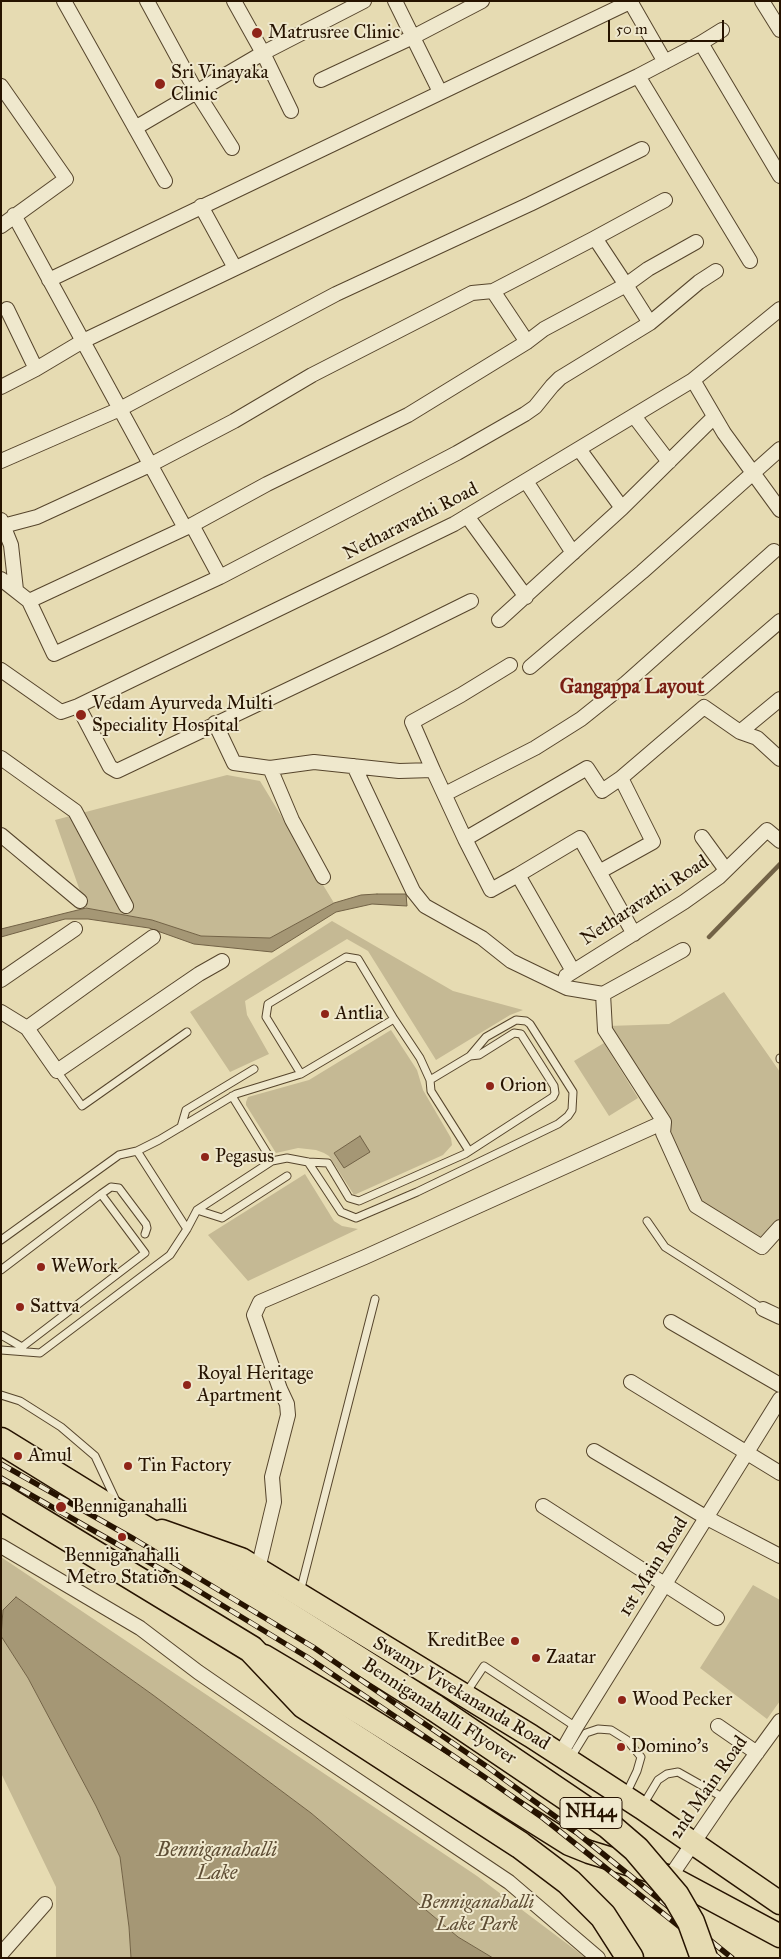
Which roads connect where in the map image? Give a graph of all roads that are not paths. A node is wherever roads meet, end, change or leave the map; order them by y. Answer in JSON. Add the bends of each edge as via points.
{"nodes":[{"id":1,"x":64,"y":1,"type":"edge"},
{"id":2,"x":147,"y":1,"type":"edge"},
{"id":3,"x":234,"y":1,"type":"edge"},
{"id":4,"x":364,"y":1,"type":"edge"},
{"id":5,"x":395,"y":1,"type":"edge"},
{"id":6,"x":482,"y":1,"type":"edge"},
{"id":7,"x":762,"y":1,"type":"edge"},
{"id":8,"x":631,"y":2,"type":"edge"},
{"id":9,"x":722,"y":30,"type":"dead end"},
{"id":10,"x":780,"y":30,"type":"edge"},
{"id":11,"x":412,"y":37,"type":"junction"},
{"id":12,"x":701,"y":43,"type":"junction"},
{"id":13,"x":263,"y":53,"type":"junction"},
{"id":14,"x":665,"y":62,"type":"junction"},
{"id":15,"x":638,"y":76,"type":"junction"},
{"id":16,"x":321,"y":80,"type":"dead end"},
{"id":17,"x":1,"y":86,"type":"edge"},
{"id":18,"x":196,"y":91,"type":"junction"},
{"id":19,"x":440,"y":92,"type":"junction"},
{"id":20,"x":291,"y":111,"type":"dead end"},
{"id":21,"x":134,"y":128,"type":"junction"},
{"id":22,"x":232,"y":148,"type":"dead end"},
{"id":23,"x":642,"y":149,"type":"dead end"},
{"id":24,"x":780,"y":176,"type":"edge"},
{"id":25,"x":165,"y":181,"type":"dead end"},
{"id":26,"x":665,"y":200,"type":"dead end"},
{"id":27,"x":201,"y":206,"type":"junction"},
{"id":28,"x":14,"y":215,"type":"junction"},
{"id":29,"x":1,"y":226,"type":"edge"},
{"id":30,"x":595,"y":238,"type":"junction"},
{"id":31,"x":696,"y":242,"type":"dead end"},
{"id":32,"x":750,"y":260,"type":"dead end"},
{"id":33,"x":236,"y":268,"type":"junction"},
{"id":34,"x":716,"y":271,"type":"dead end"},
{"id":35,"x":49,"y":280,"type":"junction"},
{"id":36,"x":626,"y":285,"type":"junction"},
{"id":37,"x":493,"y":291,"type":"junction"},
{"id":38,"x":7,"y":309,"type":"dead end"},
{"id":39,"x":780,"y":309,"type":"edge"},
{"id":40,"x":650,"y":323,"type":"junction"},
{"id":41,"x":82,"y":341,"type":"junction"},
{"id":42,"x":527,"y":342,"type":"junction"},
{"id":43,"x":36,"y":369,"type":"junction"},
{"id":44,"x":693,"y":380,"type":"junction"},
{"id":45,"x":1,"y":387,"type":"edge"},
{"id":46,"x":120,"y":409,"type":"junction"},
{"id":47,"x":634,"y":416,"type":"junction"},
{"id":48,"x":714,"y":417,"type":"junction"},
{"id":49,"x":579,"y":449,"type":"junction"},
{"id":50,"x":780,"y":449,"type":"edge"},
{"id":51,"x":1,"y":461,"type":"edge"},
{"id":52,"x":669,"y":462,"type":"junction"},
{"id":53,"x":150,"y":465,"type":"junction"},
{"id":54,"x":753,"y":472,"type":"junction"},
{"id":55,"x":526,"y":481,"type":"junction"},
{"id":56,"x":622,"y":508,"type":"junction"},
{"id":57,"x":780,"y":510,"type":"edge"},
{"id":58,"x":467,"y":516,"type":"junction"},
{"id":59,"x":2,"y":523,"type":"edge"},
{"id":60,"x":188,"y":526,"type":"junction"},
{"id":61,"x":778,"y":552,"type":"edge"},
{"id":62,"x":573,"y":554,"type":"junction"},
{"id":63,"x":220,"y":577,"type":"junction"},
{"id":64,"x":1,"y":579,"type":"edge"},
{"id":65,"x":16,"y":590,"type":"junction"},
{"id":66,"x":526,"y":597,"type":"junction"},
{"id":67,"x":29,"y":600,"type":"junction"},
{"id":68,"x":471,"y":601,"type":"dead end"},
{"id":69,"x":499,"y":620,"type":"dead end"},
{"id":70,"x":780,"y":621,"type":"edge"},
{"id":71,"x":510,"y":664,"type":"dead end"},
{"id":72,"x":530,"y":667,"type":"dead end"},
{"id":73,"x":1,"y":670,"type":"edge"},
{"id":74,"x":702,"y":688,"type":"dead end"},
{"id":75,"x":780,"y":699,"type":"edge"},
{"id":76,"x":78,"y":706,"type":"junction"},
{"id":77,"x":215,"y":723,"type":"junction"},
{"id":78,"x":740,"y":732,"type":"junction"},
{"id":79,"x":1,"y":758,"type":"edge"},
{"id":80,"x":780,"y":759,"type":"edge"},
{"id":81,"x":354,"y":766,"type":"junction"},
{"id":82,"x":270,"y":768,"type":"junction"},
{"id":83,"x":433,"y":770,"type":"junction"},
{"id":84,"x":621,"y":778,"type":"junction"},
{"id":85,"x":445,"y":794,"type":"junction"},
{"id":86,"x":1,"y":835,"type":"edge"},
{"id":87,"x":702,"y":836,"type":"dead end"},
{"id":88,"x":465,"y":838,"type":"junction"},
{"id":89,"x":780,"y":841,"type":"edge"},
{"id":90,"x":726,"y":870,"type":"junction"},
{"id":91,"x":598,"y":872,"type":"junction"},
{"id":92,"x":518,"y":875,"type":"junction"},
{"id":93,"x":323,"y":877,"type":"dead end"},
{"id":94,"x":80,"y":901,"type":"dead end"},
{"id":95,"x":126,"y":906,"type":"dead end"},
{"id":96,"x":75,"y":929,"type":"dead end"},
{"id":97,"x":634,"y":934,"type":"junction"},
{"id":98,"x":153,"y":937,"type":"dead end"},
{"id":99,"x":683,"y":950,"type":"dead end"},
{"id":100,"x":222,"y":961,"type":"dead end"},
{"id":101,"x":573,"y":971,"type":"junction"},
{"id":102,"x":1,"y":980,"type":"edge"},
{"id":103,"x":567,"y":988,"type":"junction"},
{"id":104,"x":603,"y":994,"type":"junction"},
{"id":105,"x":1,"y":1012,"type":"edge"},
{"id":106,"x":394,"y":1019,"type":"junction"},
{"id":107,"x":27,"y":1028,"type":"junction"},
{"id":108,"x":188,"y":1032,"type":"dead end"},
{"id":109,"x":470,"y":1056,"type":"junction"},
{"id":110,"x":254,"y":1069,"type":"dead end"},
{"id":111,"x":57,"y":1071,"type":"junction"},
{"id":112,"x":301,"y":1074,"type":"junction"},
{"id":113,"x":430,"y":1080,"type":"junction"},
{"id":114,"x":232,"y":1096,"type":"junction"},
{"id":115,"x":664,"y":1122,"type":"junction"},
{"id":116,"x":182,"y":1127,"type":"junction"},
{"id":117,"x":137,"y":1151,"type":"junction"},
{"id":118,"x":469,"y":1151,"type":"junction"},
{"id":119,"x":272,"y":1161,"type":"junction"},
{"id":120,"x":308,"y":1162,"type":"junction"},
{"id":121,"x":287,"y":1176,"type":"dead end"},
{"id":122,"x":100,"y":1194,"type":"junction"},
{"id":123,"x":196,"y":1210,"type":"junction"},
{"id":124,"x":647,"y":1221,"type":"dead end"},
{"id":125,"x":780,"y":1227,"type":"edge"},
{"id":126,"x":187,"y":1229,"type":"junction"},
{"id":127,"x":144,"y":1234,"type":"dead end"},
{"id":128,"x":1,"y":1240,"type":"edge"},
{"id":129,"x":1,"y":1270,"type":"edge"},
{"id":130,"x":375,"y":1300,"type":"dead end"},
{"id":131,"x":763,"y":1309,"type":"joint"},
{"id":132,"x":780,"y":1317,"type":"edge"},
{"id":133,"x":672,"y":1322,"type":"dead end"},
{"id":134,"x":1,"y":1335,"type":"edge"},
{"id":135,"x":1,"y":1350,"type":"edge"},
{"id":136,"x":631,"y":1382,"type":"dead end"},
{"id":137,"x":780,"y":1385,"type":"edge"},
{"id":138,"x":1,"y":1395,"type":"edge"},
{"id":139,"x":780,"y":1398,"type":"edge"},
{"id":140,"x":1,"y":1441,"type":"edge"},
{"id":141,"x":594,"y":1451,"type":"dead end"},
{"id":142,"x":747,"y":1452,"type":"junction"},
{"id":143,"x":780,"y":1474,"type":"edge"},
{"id":144,"x":1,"y":1497,"type":"edge"},
{"id":145,"x":543,"y":1506,"type":"dead end"},
{"id":146,"x":13,"y":1514,"type":"edge"},
{"id":147,"x":124,"y":1517,"type":"junction"},
{"id":148,"x":707,"y":1518,"type":"junction"},
{"id":149,"x":1,"y":1546,"type":"edge"},
{"id":150,"x":780,"y":1556,"type":"edge"},
{"id":151,"x":254,"y":1580,"type":"junction"},
{"id":152,"x":664,"y":1584,"type":"junction"},
{"id":153,"x":299,"y":1595,"type":"junction"},
{"id":154,"x":717,"y":1618,"type":"dead end"},
{"id":155,"x":252,"y":1649,"type":"junction"},
{"id":156,"x":465,"y":1696,"type":"junction"},
{"id":157,"x":780,"y":1721,"type":"edge"},
{"id":158,"x":718,"y":1726,"type":"dead end"},
{"id":159,"x":576,"y":1727,"type":"junction"},
{"id":160,"x":757,"y":1753,"type":"junction"},
{"id":161,"x":565,"y":1758,"type":"junction"},
{"id":162,"x":724,"y":1798,"type":"junction"},
{"id":163,"x":633,"y":1802,"type":"junction"},
{"id":164,"x":692,"y":1844,"type":"junction"},
{"id":165,"x":670,"y":1877,"type":"junction"},
{"id":166,"x":780,"y":1903,"type":"edge"},
{"id":167,"x":45,"y":1904,"type":"dead end"},
{"id":168,"x":780,"y":1936,"type":"edge"},
{"id":169,"x":1,"y":1954,"type":"edge"},
{"id":170,"x":598,"y":1958,"type":"edge"},
{"id":171,"x":630,"y":1958,"type":"edge"},
{"id":172,"x":704,"y":1958,"type":"edge"}],
"edges":[{"from":1,"to":21,"type":"street"},
{"from":2,"to":18,"type":"street"},
{"from":3,"to":13,"type":"street"},
{"from":4,"to":13,"type":"street"},
{"from":5,"to":11,"type":"street"},
{"from":6,"to":11,"type":"street"},
{"from":7,"to":10,"type":"street"},
{"from":8,"to":14,"type":"street"},
{"from":8,"to":19,"type":"street"},
{"from":9,"to":12,"type":"street"},
{"from":11,"to":16,"type":"street"},
{"from":11,"to":19,"type":"street"},
{"from":12,"to":14,"type":"street"},
{"from":12,"to":24,"type":"street"},
{"from":13,"to":18,"type":"street"},
{"from":13,"to":20,"type":"street"},
{"from":14,"to":15,"type":"street"},
{"from":15,"to":32,"type":"street"},
{"from":15,"to":33,"type":"street"},
{"from":17,"to":28,"type":"street","via":[[66,179]]},
{"from":18,"to":21,"type":"street"},
{"from":18,"to":22,"type":"street"},
{"from":19,"to":27,"type":"street"},
{"from":21,"to":25,"type":"street"},
{"from":23,"to":46,"type":"street","via":[[336,294]]},
{"from":26,"to":30,"type":"street"},
{"from":27,"to":33,"type":"street"},
{"from":27,"to":35,"type":"street"},
{"from":28,"to":29,"type":"street"},
{"from":28,"to":35,"type":"street"},
{"from":30,"to":36,"type":"street"},
{"from":30,"to":37,"type":"street"},
{"from":31,"to":36,"type":"street"},
{"from":33,"to":41,"type":"street"},
{"from":34,"to":40,"type":"street"},
{"from":35,"to":41,"type":"street"},
{"from":36,"to":40,"type":"street"},
{"from":36,"to":42,"type":"street","via":[[544,329]]},
{"from":37,"to":42,"type":"street"},
{"from":37,"to":53,"type":"street","via":[[472,293],[312,375]]},
{"from":38,"to":43,"type":"street"},
{"from":39,"to":44,"type":"street","name":"Netharavathi Road"},
{"from":40,"to":63,"type":"street","via":[[560,378],[525,414]]},
{"from":41,"to":43,"type":"street"},
{"from":41,"to":46,"type":"street"},
{"from":42,"to":60,"type":"street","via":[[408,415]]},
{"from":43,"to":45,"type":"street"},
{"from":44,"to":47,"type":"street","name":"Netharavathi Road"},
{"from":44,"to":48,"type":"street"},
{"from":46,"to":51,"type":"street"},
{"from":46,"to":53,"type":"street"},
{"from":47,"to":49,"type":"street","name":"Netharavathi Road"},
{"from":47,"to":52,"type":"street"},
{"from":48,"to":52,"type":"street"},
{"from":48,"to":54,"type":"street"},
{"from":49,"to":55,"type":"street","name":"Netharavathi Road"},
{"from":49,"to":56,"type":"street"},
{"from":50,"to":54,"type":"street"},
{"from":52,"to":56,"type":"street"},
{"from":53,"to":59,"type":"street","via":[[37,517]]},
{"from":53,"to":60,"type":"street"},
{"from":54,"to":57,"type":"street"},
{"from":54,"to":72,"type":"street"},
{"from":55,"to":58,"type":"street","name":"Netharavathi Road"},
{"from":55,"to":62,"type":"street"},
{"from":56,"to":62,"type":"street"},
{"from":58,"to":66,"type":"street"},
{"from":58,"to":76,"type":"street","name":"Netharavathi Road"},
{"from":59,"to":65,"type":"street","via":[[11,545]]},
{"from":60,"to":63,"type":"street"},
{"from":60,"to":67,"type":"street"},
{"from":61,"to":85,"type":"street","via":[[581,719],[535,748]]},
{"from":62,"to":66,"type":"street"},
{"from":63,"to":67,"type":"street","via":[[54,654]]},
{"from":64,"to":65,"type":"street"},
{"from":65,"to":67,"type":"street"},
{"from":66,"to":69,"type":"street"},
{"from":68,"to":77,"type":"street"},
{"from":70,"to":74,"type":"street"},
{"from":71,"to":83,"type":"street","via":[[412,722]]},
{"from":73,"to":76,"type":"street","name":"Netharavathi Road","via":[[61,712]]},
{"from":75,"to":78,"type":"street"},
{"from":76,"to":77,"type":"street","via":[[110,767],[117,771]]},
{"from":77,"to":82,"type":"street","via":[[234,763]]},
{"from":78,"to":80,"type":"street","via":[[757,738]]},
{"from":78,"to":84,"type":"street","via":[[704,707]]},
{"from":79,"to":95,"type":"street","via":[[75,811]]},
{"from":81,"to":82,"type":"street","via":[[314,762]]},
{"from":81,"to":83,"type":"street","via":[[399,771]]},
{"from":81,"to":103,"type":"street","via":[[413,891],[425,906],[482,938],[511,961]]},
{"from":82,"to":93,"type":"street","via":[[292,820]]},
{"from":83,"to":85,"type":"street"},
{"from":84,"to":88,"type":"street","via":[[602,791],[587,768]]},
{"from":84,"to":91,"type":"street","via":[[653,842]]},
{"from":85,"to":88,"type":"street"},
{"from":86,"to":94,"type":"street"},
{"from":87,"to":90,"type":"street"},
{"from":88,"to":92,"type":"street","via":[[491,890]]},
{"from":89,"to":90,"type":"street","name":"Netharavathi Road","via":[[767,830]]},
{"from":90,"to":97,"type":"street","name":"Netharavathi Road"},
{"from":91,"to":92,"type":"street","via":[[580,838]]},
{"from":91,"to":97,"type":"street"},
{"from":92,"to":101,"type":"street"},
{"from":96,"to":102,"type":"street"},
{"from":97,"to":101,"type":"street","name":"Netharavathi Road"},
{"from":98,"to":107,"type":"street"},
{"from":99,"to":104,"type":"street"},
{"from":100,"to":111,"type":"street"},
{"from":101,"to":103,"type":"street","via":[[564,977]]},
{"from":103,"to":104,"type":"street"},
{"from":104,"to":115,"type":"street","via":[[605,1030]]},
{"from":105,"to":107,"type":"street"},
{"from":106,"to":112,"type":"lane"},
{"from":106,"to":112,"type":"lane","via":[[358,959],[346,958],[268,1004],[266,1017]]},
{"from":106,"to":113,"type":"lane","via":[[420,1058]]},
{"from":107,"to":111,"type":"street"},
{"from":108,"to":111,"type":"lane","via":[[82,1106]]},
{"from":109,"to":113,"type":"lane"},
{"from":109,"to":118,"type":"lane","via":[[479,1055],[514,1033],[521,1034],[555,1089],[550,1101]]},
{"from":109,"to":120,"type":"lane","via":[[486,1037],[512,1021],[526,1021],[571,1087],[574,1098],[572,1110],[558,1124],[356,1218],[341,1212]]},
{"from":110,"to":116,"type":"lane","via":[[186,1110]]},
{"from":112,"to":114,"type":"lane"},
{"from":113,"to":118,"type":"lane","via":[[431,1090]]},
{"from":114,"to":116,"type":"lane"},
{"from":114,"to":119,"type":"lane"},
{"from":115,"to":125,"type":"street","via":[[663,1133],[696,1206],[762,1247]]},
{"from":115,"to":151,"type":"street","via":[[260,1302],[254,1315],[287,1404],[288,1415],[272,1477],[274,1502]]},
{"from":116,"to":117,"type":"lane"},
{"from":117,"to":126,"type":"lane"},
{"from":117,"to":128,"type":"lane","via":[[119,1155]]},
{"from":118,"to":120,"type":"lane","via":[[359,1201],[349,1198],[328,1163]]},
{"from":119,"to":120,"type":"lane","via":[[287,1158]]},
{"from":119,"to":123,"type":"lane"},
{"from":121,"to":123,"type":"lane","via":[[222,1218]]},
{"from":122,"to":127,"type":"lane","via":[[111,1187],[119,1188],[146,1224]]},
{"from":122,"to":129,"type":"lane"},
{"from":122,"to":134,"type":"lane","via":[[145,1253],[22,1347]]},
{"from":123,"to":126,"type":"lane"},
{"from":124,"to":131,"type":"lane","via":[[665,1247]]},
{"from":126,"to":135,"type":"lane","via":[[170,1255],[40,1353]]},
{"from":130,"to":153,"type":"lane"},
{"from":131,"to":132,"type":"street"},
{"from":133,"to":137,"type":"street"},
{"from":136,"to":142,"type":"street"},
{"from":138,"to":147,"type":"lane","via":[[28,1406],[95,1456]]},
{"from":139,"to":142,"type":"street","name":"1st Main Road"},
{"from":140,"to":147,"type":"highway","number":"NH44"},
{"from":141,"to":148,"type":"street"},
{"from":142,"to":143,"type":"street"},
{"from":142,"to":148,"type":"street","name":"1st Main Road"},
{"from":144,"to":146,"type":"highway"},
{"from":145,"to":152,"type":"street"},
{"from":146,"to":155,"type":"highway"},
{"from":147,"to":151,"type":"highway","name":"Benniganahalli Flyover","number":"NH44"},
{"from":148,"to":150,"type":"street"},
{"from":148,"to":152,"type":"street","name":"1st Main Road"},
{"from":149,"to":170,"type":"street","via":[[140,1628],[277,1727],[509,1882]]},
{"from":151,"to":153,"type":"main road","name":"Swamy Vivekananda Road"},
{"from":151,"to":172,"type":"highway","name":"Benniganahalli Flyover","number":"NH44","bridge":true,"via":[[435,1708],[608,1824],[636,1849],[676,1896],[692,1922]]},
{"from":152,"to":154,"type":"street"},
{"from":152,"to":159,"type":"street","name":"1st Main Road"},
{"from":153,"to":156,"type":"main road","name":"Swamy Vivekananda Road"},
{"from":155,"to":165,"type":"main road","via":[[568,1844]]},
{"from":155,"to":171,"type":"highway","via":[[304,1705],[520,1844],[569,1882],[603,1916]]},
{"from":156,"to":159,"type":"lane","via":[[484,1666]]},
{"from":156,"to":161,"type":"main road","name":"Swamy Vivekananda Road"},
{"from":157,"to":160,"type":"street","name":"2nd Main Road"},
{"from":158,"to":160,"type":"street"},
{"from":159,"to":161,"type":"street","name":"1st Main Road"},
{"from":160,"to":162,"type":"street","name":"2nd Main Road"},
{"from":161,"to":163,"type":"main road","name":"Swamy Vivekananda Road"},
{"from":161,"to":163,"type":"lane","via":[[586,1732],[598,1728],[611,1730],[627,1740],[640,1757]]},
{"from":162,"to":163,"type":"lane","via":[[678,1772],[658,1780]]},
{"from":162,"to":164,"type":"street","name":"2nd Main Road"},
{"from":163,"to":164,"type":"main road","name":"Swamy Vivekananda Road"},
{"from":164,"to":165,"type":"street","name":"2nd Main Road"},
{"from":164,"to":166,"type":"main road","name":"Swamy Vivekananda Road"},
{"from":165,"to":168,"type":"main road"},
{"from":167,"to":169,"type":"street"}]}
